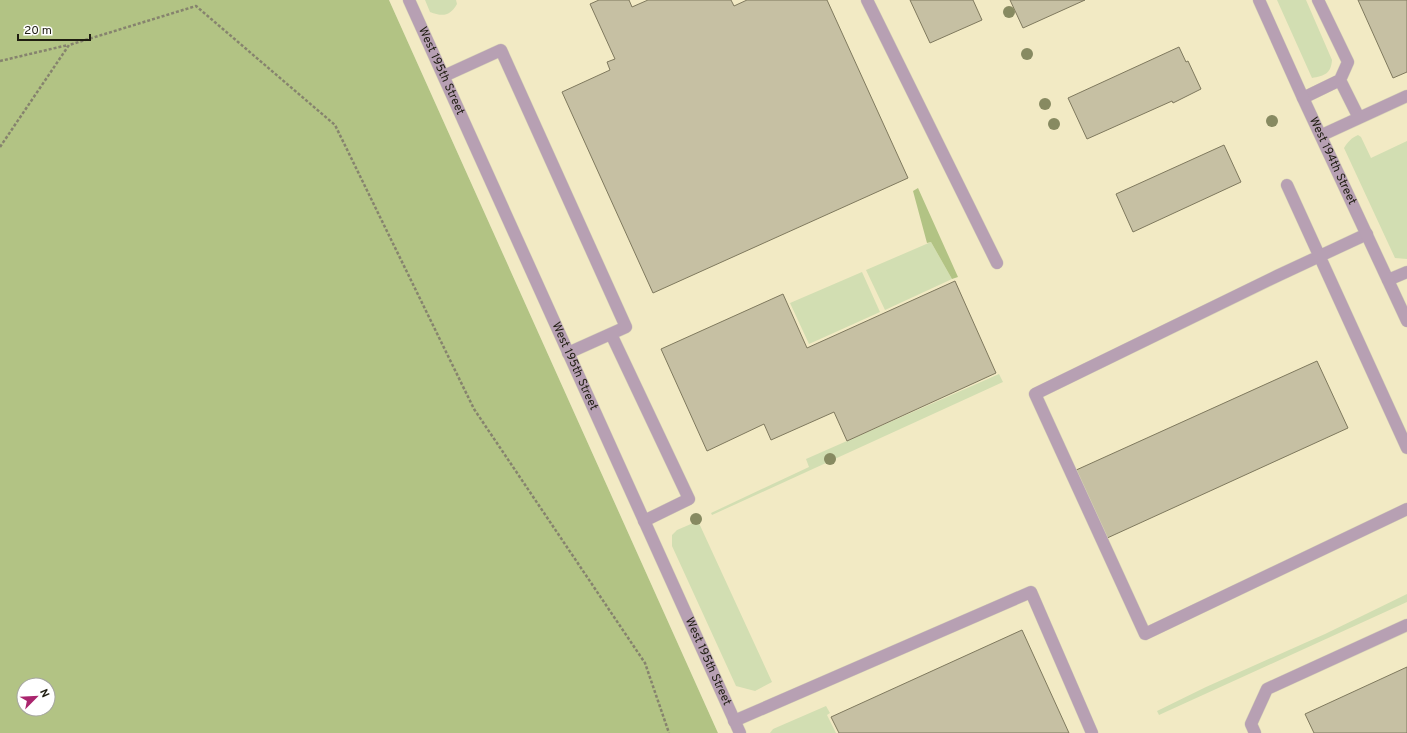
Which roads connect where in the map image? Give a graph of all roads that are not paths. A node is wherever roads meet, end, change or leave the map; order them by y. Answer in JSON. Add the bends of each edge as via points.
{"nodes":[{"id":1,"x":409,"y":0,"type":"edge"},
{"id":2,"x":868,"y":0,"type":"edge"},
{"id":3,"x":1259,"y":0,"type":"edge"},
{"id":4,"x":1318,"y":0,"type":"edge"},
{"id":5,"x":444,"y":76,"type":"junction"},
{"id":6,"x":1340,"y":80,"type":"junction"},
{"id":7,"x":1407,"y":96,"type":"edge"},
{"id":8,"x":1303,"y":98,"type":"junction"},
{"id":9,"x":1359,"y":118,"type":"junction"},
{"id":10,"x":1322,"y":135,"type":"junction"},
{"id":11,"x":1287,"y":185,"type":"dead end"},
{"id":12,"x":1367,"y":234,"type":"junction"},
{"id":13,"x":1319,"y":256,"type":"junction"},
{"id":14,"x":997,"y":263,"type":"dead end"},
{"id":15,"x":1407,"y":272,"type":"edge"},
{"id":16,"x":1388,"y":280,"type":"junction"},
{"id":17,"x":1407,"y":320,"type":"edge"},
{"id":18,"x":611,"y":334,"type":"junction"},
{"id":19,"x":568,"y":353,"type":"junction"},
{"id":20,"x":1407,"y":448,"type":"edge"},
{"id":21,"x":1407,"y":509,"type":"edge"},
{"id":22,"x":644,"y":521,"type":"junction"},
{"id":23,"x":1407,"y":625,"type":"edge"},
{"id":24,"x":734,"y":721,"type":"junction"},
{"id":25,"x":740,"y":733,"type":"edge"},
{"id":26,"x":1092,"y":733,"type":"edge"},
{"id":27,"x":1255,"y":733,"type":"edge"}],
"edges":[{"from":1,"to":5,"type":"street","name":"West 195th Street"},
{"from":2,"to":14,"type":"street"},
{"from":3,"to":8,"type":"street","name":"West 194th Street"},
{"from":4,"to":6,"type":"street","via":[[1348,62]]},
{"from":5,"to":18,"type":"street","via":[[501,50],[626,327]]},
{"from":5,"to":19,"type":"street","name":"West 195th Street"},
{"from":6,"to":8,"type":"street"},
{"from":6,"to":9,"type":"street"},
{"from":7,"to":9,"type":"street"},
{"from":8,"to":10,"type":"street","name":"West 194th Street"},
{"from":9,"to":10,"type":"street"},
{"from":10,"to":12,"type":"street","name":"West 194th Street"},
{"from":11,"to":13,"type":"street"},
{"from":12,"to":13,"type":"street"},
{"from":12,"to":16,"type":"street","name":"West 194th Street"},
{"from":13,"to":20,"type":"street"},
{"from":13,"to":21,"type":"street","via":[[1035,394],[1145,634]]},
{"from":15,"to":16,"type":"street"},
{"from":16,"to":17,"type":"street","name":"West 194th Street"},
{"from":18,"to":19,"type":"street"},
{"from":18,"to":22,"type":"street","via":[[689,499]]},
{"from":19,"to":22,"type":"street","name":"West 195th Street"},
{"from":22,"to":24,"type":"street","name":"West 195th Street"},
{"from":23,"to":27,"type":"street","via":[[1267,689],[1251,724]]},
{"from":24,"to":25,"type":"street","name":"West 195th Street"},
{"from":24,"to":26,"type":"street","via":[[1031,592]]}]}
